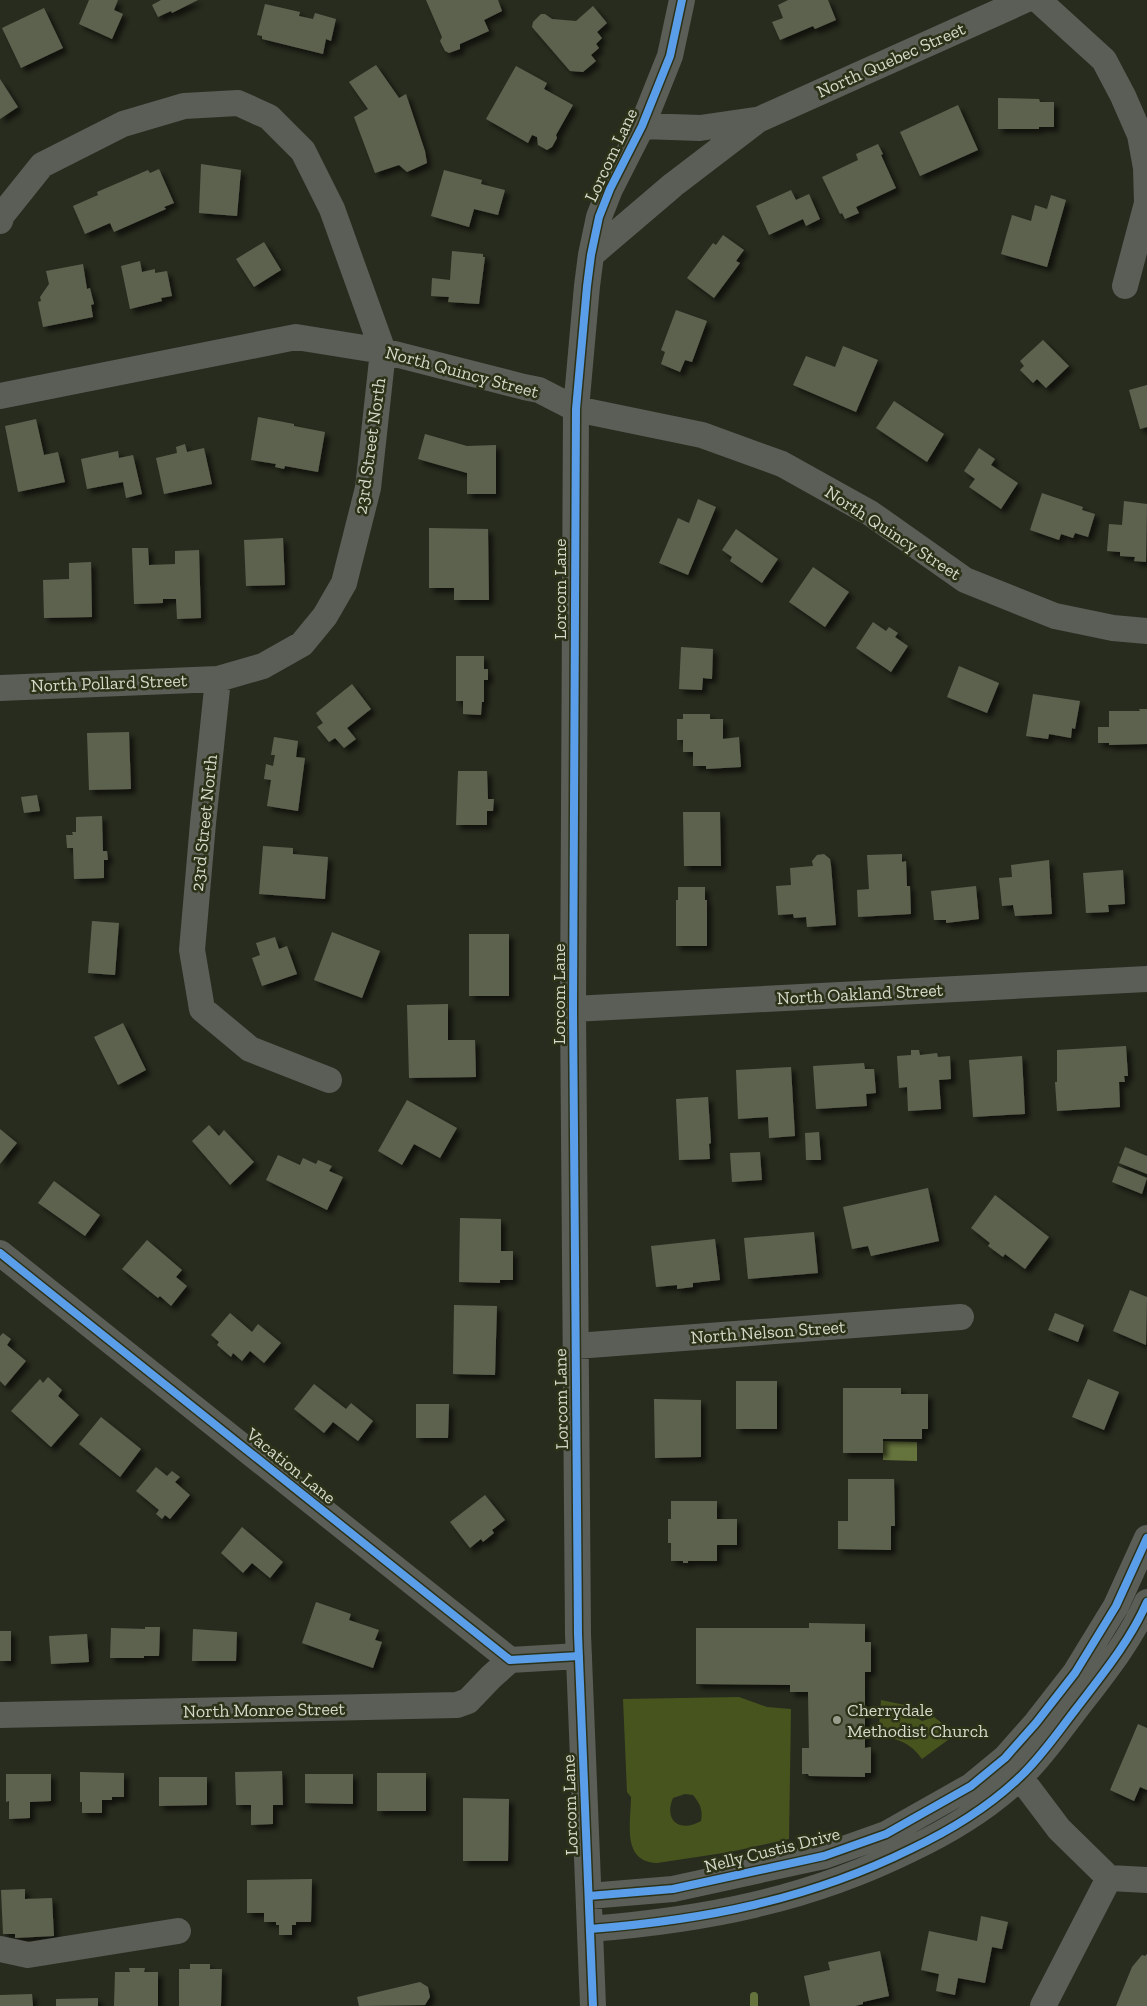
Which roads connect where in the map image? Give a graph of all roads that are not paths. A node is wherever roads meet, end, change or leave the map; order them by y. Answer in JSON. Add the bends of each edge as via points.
{"nodes":[{"id":1,"x":682,"y":0,"type":"edge"},
{"id":2,"x":1025,"y":0,"type":"edge"},
{"id":3,"x":1038,"y":0,"type":"edge"},
{"id":4,"x":758,"y":120,"type":"junction"},
{"id":5,"x":642,"y":126,"type":"junction"},
{"id":6,"x":0,"y":222,"type":"edge"},
{"id":7,"x":591,"y":255,"type":"junction"},
{"id":8,"x":1125,"y":286,"type":"dead end"},
{"id":9,"x":383,"y":351,"type":"junction"},
{"id":10,"x":0,"y":396,"type":"edge"},
{"id":11,"x":576,"y":409,"type":"junction"},
{"id":12,"x":1147,"y":631,"type":"edge"},
{"id":13,"x":218,"y":679,"type":"junction"},
{"id":14,"x":0,"y":688,"type":"edge"},
{"id":15,"x":1147,"y":979,"type":"edge"},
{"id":16,"x":573,"y":1009,"type":"junction"},
{"id":17,"x":329,"y":1080,"type":"dead end"},
{"id":18,"x":0,"y":1253,"type":"edge"},
{"id":19,"x":961,"y":1317,"type":"dead end"},
{"id":20,"x":576,"y":1346,"type":"junction"},
{"id":21,"x":1147,"y":1538,"type":"edge"},
{"id":22,"x":1147,"y":1602,"type":"edge"},
{"id":23,"x":579,"y":1656,"type":"junction"},
{"id":24,"x":510,"y":1660,"type":"junction"},
{"id":25,"x":0,"y":1715,"type":"edge"},
{"id":26,"x":1012,"y":1767,"type":"junction"},
{"id":27,"x":1109,"y":1878,"type":"junction"},
{"id":28,"x":1147,"y":1880,"type":"edge"},
{"id":29,"x":589,"y":1896,"type":"junction"},
{"id":30,"x":590,"y":1929,"type":"junction"},
{"id":31,"x":178,"y":1931,"type":"dead end"},
{"id":32,"x":0,"y":1949,"type":"edge"},
{"id":33,"x":593,"y":2006,"type":"edge"},
{"id":34,"x":1043,"y":2006,"type":"edge"}],
"edges":[{"from":1,"to":5,"type":"street","name":"Lorcom Lane","via":[[670,56]]},
{"from":2,"to":4,"type":"street","name":"North Quebec Street"},
{"from":3,"to":8,"type":"street","via":[[1104,60],[1140,135],[1146,168],[1147,203]]},
{"from":4,"to":5,"type":"street","name":"North Quebec Street","via":[[700,128]]},
{"from":4,"to":7,"type":"street","name":"North Quebec Street","via":[[673,185]]},
{"from":5,"to":7,"type":"street","name":"Lorcom Lane","via":[[598,217]]},
{"from":6,"to":9,"type":"street","name":"23rd Street North","via":[[2,215],[42,165],[123,124],[184,106],[238,103],[269,117],[304,151],[332,209]]},
{"from":7,"to":11,"type":"street","name":"Lorcom Lane"},
{"from":9,"to":10,"type":"street","name":"North Quincy Street","via":[[296,337]]},
{"from":9,"to":11,"type":"street","name":"North Quincy Street","via":[[539,390]]},
{"from":9,"to":13,"type":"street","name":"23rd Street North","via":[[368,488],[344,583],[325,616],[302,644],[264,666]]},
{"from":11,"to":12,"type":"street","name":"North Quincy Street","via":[[702,435],[776,462],[870,513],[965,580],[1055,616]]},
{"from":11,"to":16,"type":"street","name":"Lorcom Lane"},
{"from":13,"to":14,"type":"street","name":"North Pollard Street"},
{"from":13,"to":17,"type":"street","name":"23rd Street North","via":[[192,950],[202,1009],[250,1048]]},
{"from":15,"to":16,"type":"street","name":"North Oakland Street"},
{"from":16,"to":20,"type":"street","name":"Lorcom Lane"},
{"from":18,"to":24,"type":"street","name":"Vacation Lane"},
{"from":19,"to":20,"type":"street","name":"North Nelson Street"},
{"from":20,"to":23,"type":"street","name":"Lorcom Lane"},
{"from":21,"to":26,"type":"street","name":"Nelly Custis Drive","via":[[1116,1606],[1075,1672],[1036,1723]]},
{"from":22,"to":26,"type":"street","name":"Nelly Custis Drive","via":[[1105,1673],[1052,1742]]},
{"from":23,"to":24,"type":"street"},
{"from":23,"to":29,"type":"street","name":"Lorcom Lane"},
{"from":24,"to":25,"type":"street","name":"North Monroe Street","via":[[468,1701],[457,1705]]},
{"from":26,"to":27,"type":"street","via":[[1059,1829]]},
{"from":26,"to":29,"type":"street","name":"Nelly Custis Drive","via":[[886,1834],[824,1856],[673,1889]]},
{"from":26,"to":30,"type":"street","name":"Nelly Custis Drive","via":[[969,1819],[863,1872],[781,1900],[733,1911],[634,1926]]},
{"from":27,"to":28,"type":"street"},
{"from":27,"to":34,"type":"street"},
{"from":29,"to":30,"type":"street","name":"Lorcom Lane"},
{"from":30,"to":33,"type":"street","name":"Lorcom Lane"},
{"from":31,"to":32,"type":"street","via":[[28,1955]]}]}
